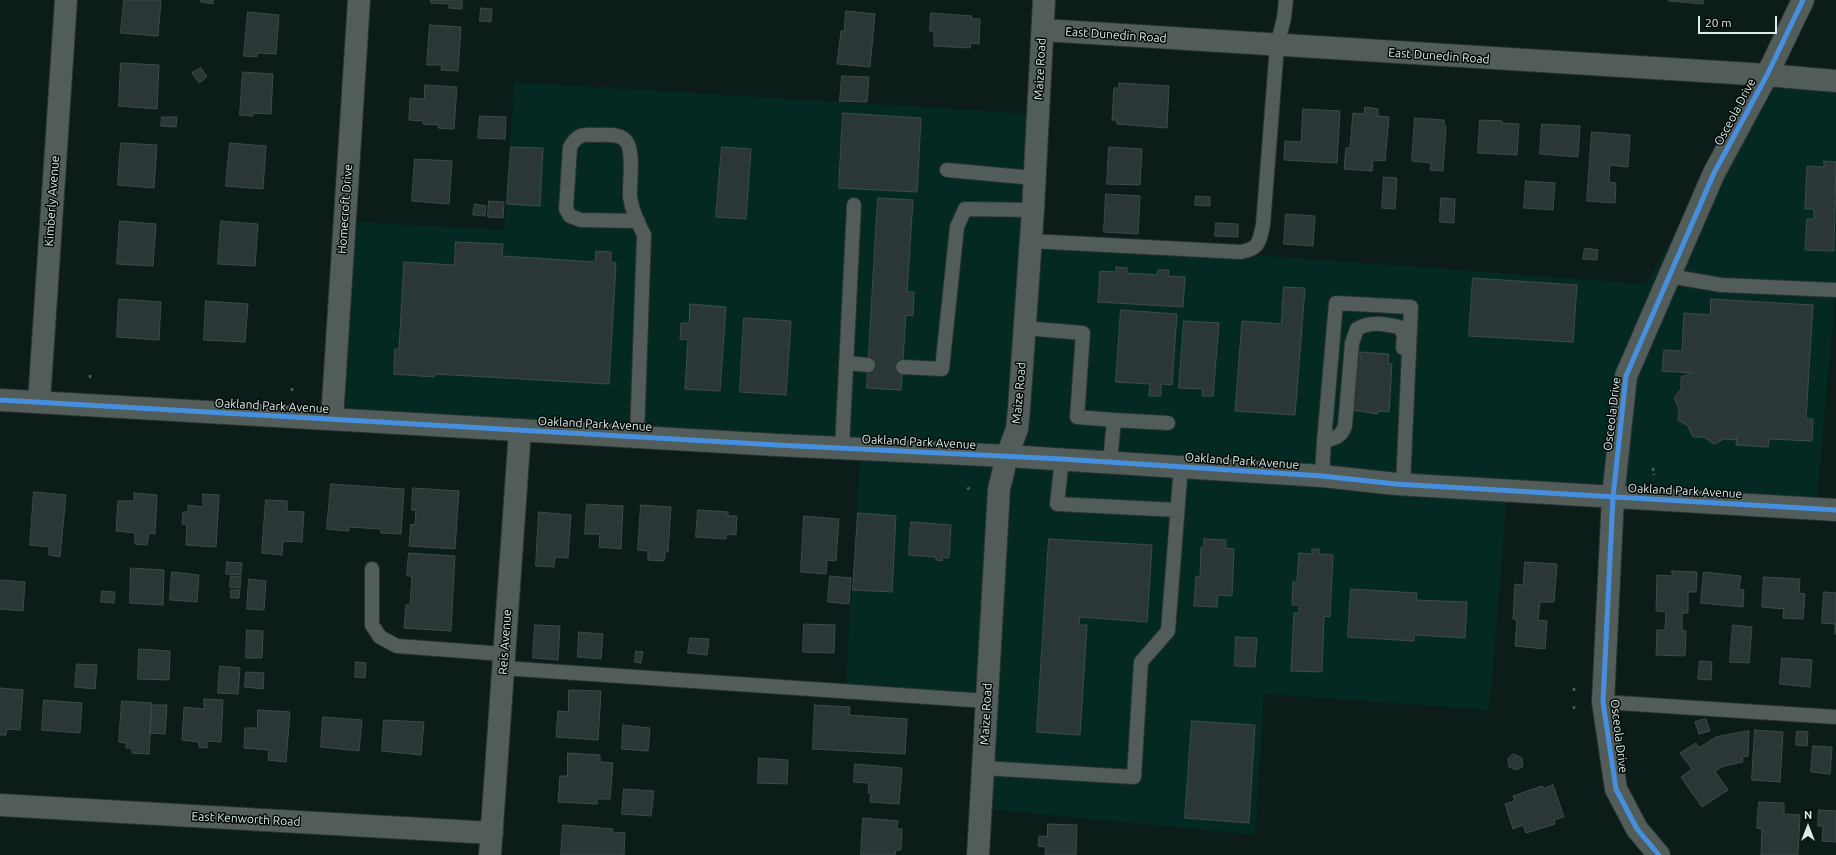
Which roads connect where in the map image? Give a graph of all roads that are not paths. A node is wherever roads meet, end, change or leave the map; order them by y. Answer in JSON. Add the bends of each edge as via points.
{"nodes":[{"id":1,"x":66,"y":0,"type":"edge"},
{"id":2,"x":359,"y":0,"type":"edge"},
{"id":3,"x":1044,"y":0,"type":"edge"},
{"id":4,"x":1286,"y":0,"type":"edge"},
{"id":5,"x":1803,"y":0,"type":"edge"},
{"id":6,"x":1043,"y":30,"type":"junction"},
{"id":7,"x":1277,"y":46,"type":"junction"},
{"id":8,"x":1766,"y":75,"type":"junction"},
{"id":9,"x":1836,"y":81,"type":"edge"},
{"id":10,"x":947,"y":170,"type":"dead end"},
{"id":11,"x":1034,"y":178,"type":"junction"},
{"id":12,"x":854,"y":205,"type":"dead end"},
{"id":13,"x":1033,"y":210,"type":"junction"},
{"id":14,"x":638,"y":222,"type":"junction"},
{"id":15,"x":1030,"y":241,"type":"junction"},
{"id":16,"x":1669,"y":276,"type":"junction"},
{"id":17,"x":1836,"y":290,"type":"edge"},
{"id":18,"x":1024,"y":328,"type":"junction"},
{"id":19,"x":846,"y":363,"type":"junction"},
{"id":20,"x":868,"y":365,"type":"dead end"},
{"id":21,"x":903,"y":366,"type":"dead end"},
{"id":22,"x":0,"y":400,"type":"edge"},
{"id":23,"x":39,"y":402,"type":"junction"},
{"id":24,"x":1407,"y":407,"type":"junction"},
{"id":25,"x":332,"y":419,"type":"junction"},
{"id":26,"x":1114,"y":420,"type":"junction"},
{"id":27,"x":1168,"y":423,"type":"dead end"},
{"id":28,"x":520,"y":430,"type":"junction"},
{"id":29,"x":637,"y":437,"type":"junction"},
{"id":30,"x":1324,"y":442,"type":"junction"},
{"id":31,"x":842,"y":448,"type":"junction"},
{"id":32,"x":1007,"y":456,"type":"junction"},
{"id":33,"x":1062,"y":459,"type":"junction"},
{"id":34,"x":1110,"y":462,"type":"junction"},
{"id":35,"x":1180,"y":466,"type":"junction"},
{"id":36,"x":1322,"y":476,"type":"junction"},
{"id":37,"x":1403,"y":485,"type":"junction"},
{"id":38,"x":1613,"y":497,"type":"junction"},
{"id":39,"x":1178,"y":510,"type":"junction"},
{"id":40,"x":1836,"y":510,"type":"edge"},
{"id":41,"x":372,"y":569,"type":"dead end"},
{"id":42,"x":504,"y":661,"type":"junction"},
{"id":43,"x":987,"y":701,"type":"junction"},
{"id":44,"x":1603,"y":702,"type":"junction"},
{"id":45,"x":1836,"y":717,"type":"edge"},
{"id":46,"x":983,"y":768,"type":"junction"},
{"id":47,"x":0,"y":805,"type":"edge"},
{"id":48,"x":492,"y":833,"type":"junction"},
{"id":49,"x":490,"y":855,"type":"edge"},
{"id":50,"x":978,"y":855,"type":"edge"},
{"id":51,"x":1659,"y":855,"type":"edge"}],
"edges":[{"from":1,"to":23,"type":"street","name":"Kimberly Avenue"},
{"from":2,"to":25,"type":"street","name":"Homecroft Drive"},
{"from":3,"to":6,"type":"street","name":"Maize Road"},
{"from":4,"to":7,"type":"lane"},
{"from":5,"to":8,"type":"street","name":"Osceola Drive"},
{"from":6,"to":7,"type":"street","name":"East Dunedin Road"},
{"from":6,"to":11,"type":"street","name":"Maize Road"},
{"from":7,"to":8,"type":"street","name":"East Dunedin Road"},
{"from":7,"to":15,"type":"lane","via":[[1263,224],[1259,242],[1253,250],[1241,252]]},
{"from":8,"to":9,"type":"street","name":"East Dunedin Road"},
{"from":8,"to":16,"type":"street","name":"Osceola Drive","via":[[1714,172]]},
{"from":10,"to":11,"type":"lane"},
{"from":11,"to":13,"type":"street","name":"Maize Road"},
{"from":12,"to":19,"type":"lane"},
{"from":13,"to":15,"type":"street","name":"Maize Road"},
{"from":13,"to":21,"type":"lane","via":[[965,209],[957,227],[942,369]]},
{"from":14,"to":14,"type":"lane","via":[[630,197],[628,143],[620,136],[581,135],[576,138],[570,147],[566,209],[570,216],[581,220]]},
{"from":14,"to":29,"type":"lane","via":[[644,235]]},
{"from":15,"to":18,"type":"street","name":"Maize Road"},
{"from":16,"to":17,"type":"lane","via":[[1721,284]]},
{"from":16,"to":38,"type":"street","name":"Osceola Drive","via":[[1626,376]]},
{"from":18,"to":26,"type":"lane","via":[[1083,333],[1078,417]]},
{"from":18,"to":32,"type":"street","name":"Maize Road","via":[[1017,429]]},
{"from":19,"to":20,"type":"lane"},
{"from":19,"to":31,"type":"lane"},
{"from":22,"to":23,"type":"street","name":"Oakland Park Avenue"},
{"from":23,"to":25,"type":"street","name":"Oakland Park Avenue"},
{"from":24,"to":30,"type":"lane","via":[[1402,400],[1404,334],[1399,327],[1382,323],[1366,324],[1357,329],[1352,343],[1343,433]]},
{"from":24,"to":30,"type":"lane","via":[[1411,307],[1336,303]]},
{"from":24,"to":37,"type":"lane"},
{"from":25,"to":28,"type":"street","name":"Oakland Park Avenue"},
{"from":26,"to":27,"type":"lane"},
{"from":26,"to":34,"type":"lane"},
{"from":28,"to":29,"type":"street","name":"Oakland Park Avenue"},
{"from":28,"to":42,"type":"street","name":"Reis Avenue"},
{"from":29,"to":31,"type":"street","name":"Oakland Park Avenue"},
{"from":30,"to":36,"type":"lane"},
{"from":31,"to":32,"type":"street","name":"Oakland Park Avenue"},
{"from":32,"to":33,"type":"street","name":"Oakland Park Avenue"},
{"from":32,"to":43,"type":"street","name":"Maize Road","via":[[999,489]]},
{"from":33,"to":34,"type":"street","name":"Oakland Park Avenue"},
{"from":33,"to":39,"type":"lane","via":[[1058,504]]},
{"from":34,"to":35,"type":"street","name":"Oakland Park Avenue"},
{"from":35,"to":36,"type":"street","name":"Oakland Park Avenue"},
{"from":35,"to":39,"type":"lane"},
{"from":36,"to":37,"type":"street","name":"Oakland Park Avenue"},
{"from":37,"to":38,"type":"street","name":"Oakland Park Avenue"},
{"from":38,"to":40,"type":"street","name":"Oakland Park Avenue"},
{"from":38,"to":44,"type":"street","name":"Osceola Drive"},
{"from":39,"to":46,"type":"lane","via":[[1168,631],[1141,662],[1134,777]]},
{"from":41,"to":42,"type":"lane","via":[[372,625],[380,637],[397,646]]},
{"from":42,"to":43,"type":"lane"},
{"from":42,"to":48,"type":"street","name":"Reis Avenue"},
{"from":43,"to":46,"type":"street","name":"Maize Road"},
{"from":44,"to":45,"type":"lane"},
{"from":44,"to":51,"type":"street","name":"Osceola Drive","via":[[1616,789],[1637,830]]},
{"from":46,"to":50,"type":"street","name":"Maize Road"},
{"from":47,"to":48,"type":"street","name":"East Kenworth Road"},
{"from":48,"to":49,"type":"street","name":"Reis Avenue"}]}
